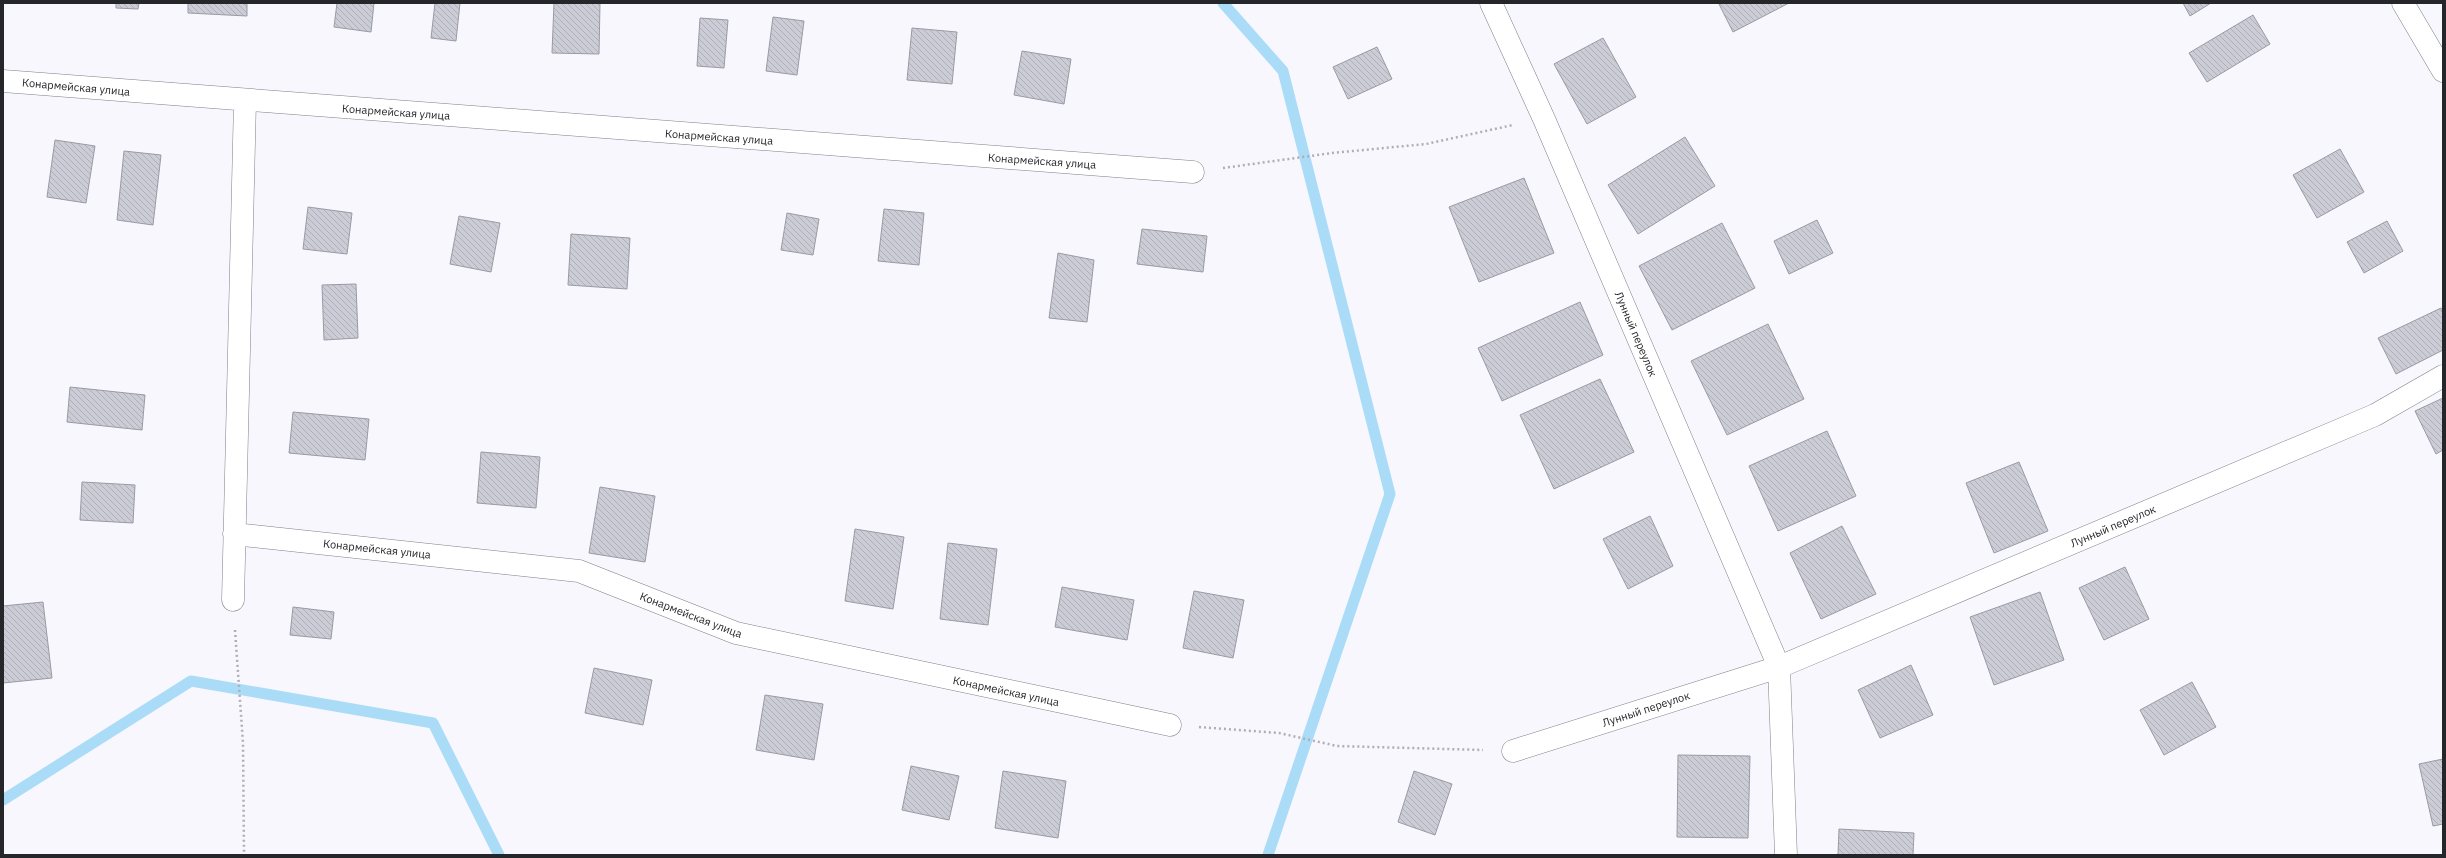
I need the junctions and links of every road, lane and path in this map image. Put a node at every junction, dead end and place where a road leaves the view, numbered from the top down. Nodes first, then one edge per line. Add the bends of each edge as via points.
1 (1491, 3) edge
2 (2403, 3) edge
3 (2443, 71) edge
4 (3, 81) edge
5 (245, 101) junction
6 (1544, 119) junction
7 (1193, 172) joint
8 (2443, 376) edge
9 (234, 534) junction
10 (233, 600) dead end
11 (238, 655) dead end
12 (1779, 667) junction
13 (1170, 725) joint
14 (1513, 752) joint
15 (244, 855) edge
16 (1786, 855) edge

1 - 6 street, Лунный переулок
2 - 3 street
4 - 5 street, Конармейская улица
5 - 7 street, Конармейская улица
5 - 9 street
6 - 7 path via 1426,144 1332,153
6 - 12 street, Лунный переулок
8 - 12 street, Лунный переулок via 2375,415
9 - 10 street
9 - 13 street, Конармейская улица via 579,572 736,633
11 - 15 path via 243,743
12 - 14 street, Лунный переулок
12 - 16 street, Лунный переулок
13 - 14 path via 1280,733 1337,746

